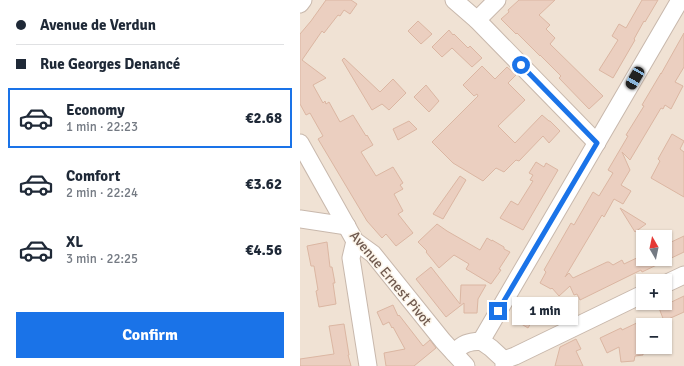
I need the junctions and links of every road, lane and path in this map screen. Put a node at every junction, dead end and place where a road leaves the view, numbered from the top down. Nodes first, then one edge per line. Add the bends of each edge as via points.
1 (303, 0) edge
2 (454, 0) edge
3 (497, 0) edge
4 (680, 0) edge
5 (300, 4) edge
6 (477, 20) junction
7 (300, 143) edge
8 (597, 143) junction
9 (300, 219) edge
10 (347, 226) junction
11 (355, 240) junction
12 (684, 275) edge
13 (672, 281) edge
14 (636, 297) edge
15 (481, 341) junction
16 (454, 353) junction
17 (504, 363) edge
18 (368, 366) edge
19 (466, 366) edge

1 - 5 street
2 - 6 street
3 - 6 street
4 - 8 street
6 - 8 street
7 - 10 street, Avenue Ernest Pivot
8 - 15 street
9 - 10 street
10 - 11 street, Avenue Ernest Pivot
11 - 16 street, Avenue Ernest Pivot via 373,254
11 - 18 street via 352,258
12 - 13 street
14 - 17 street
15 - 16 street via 460,346
15 - 17 street
16 - 19 street, Avenue Ernest Pivot

